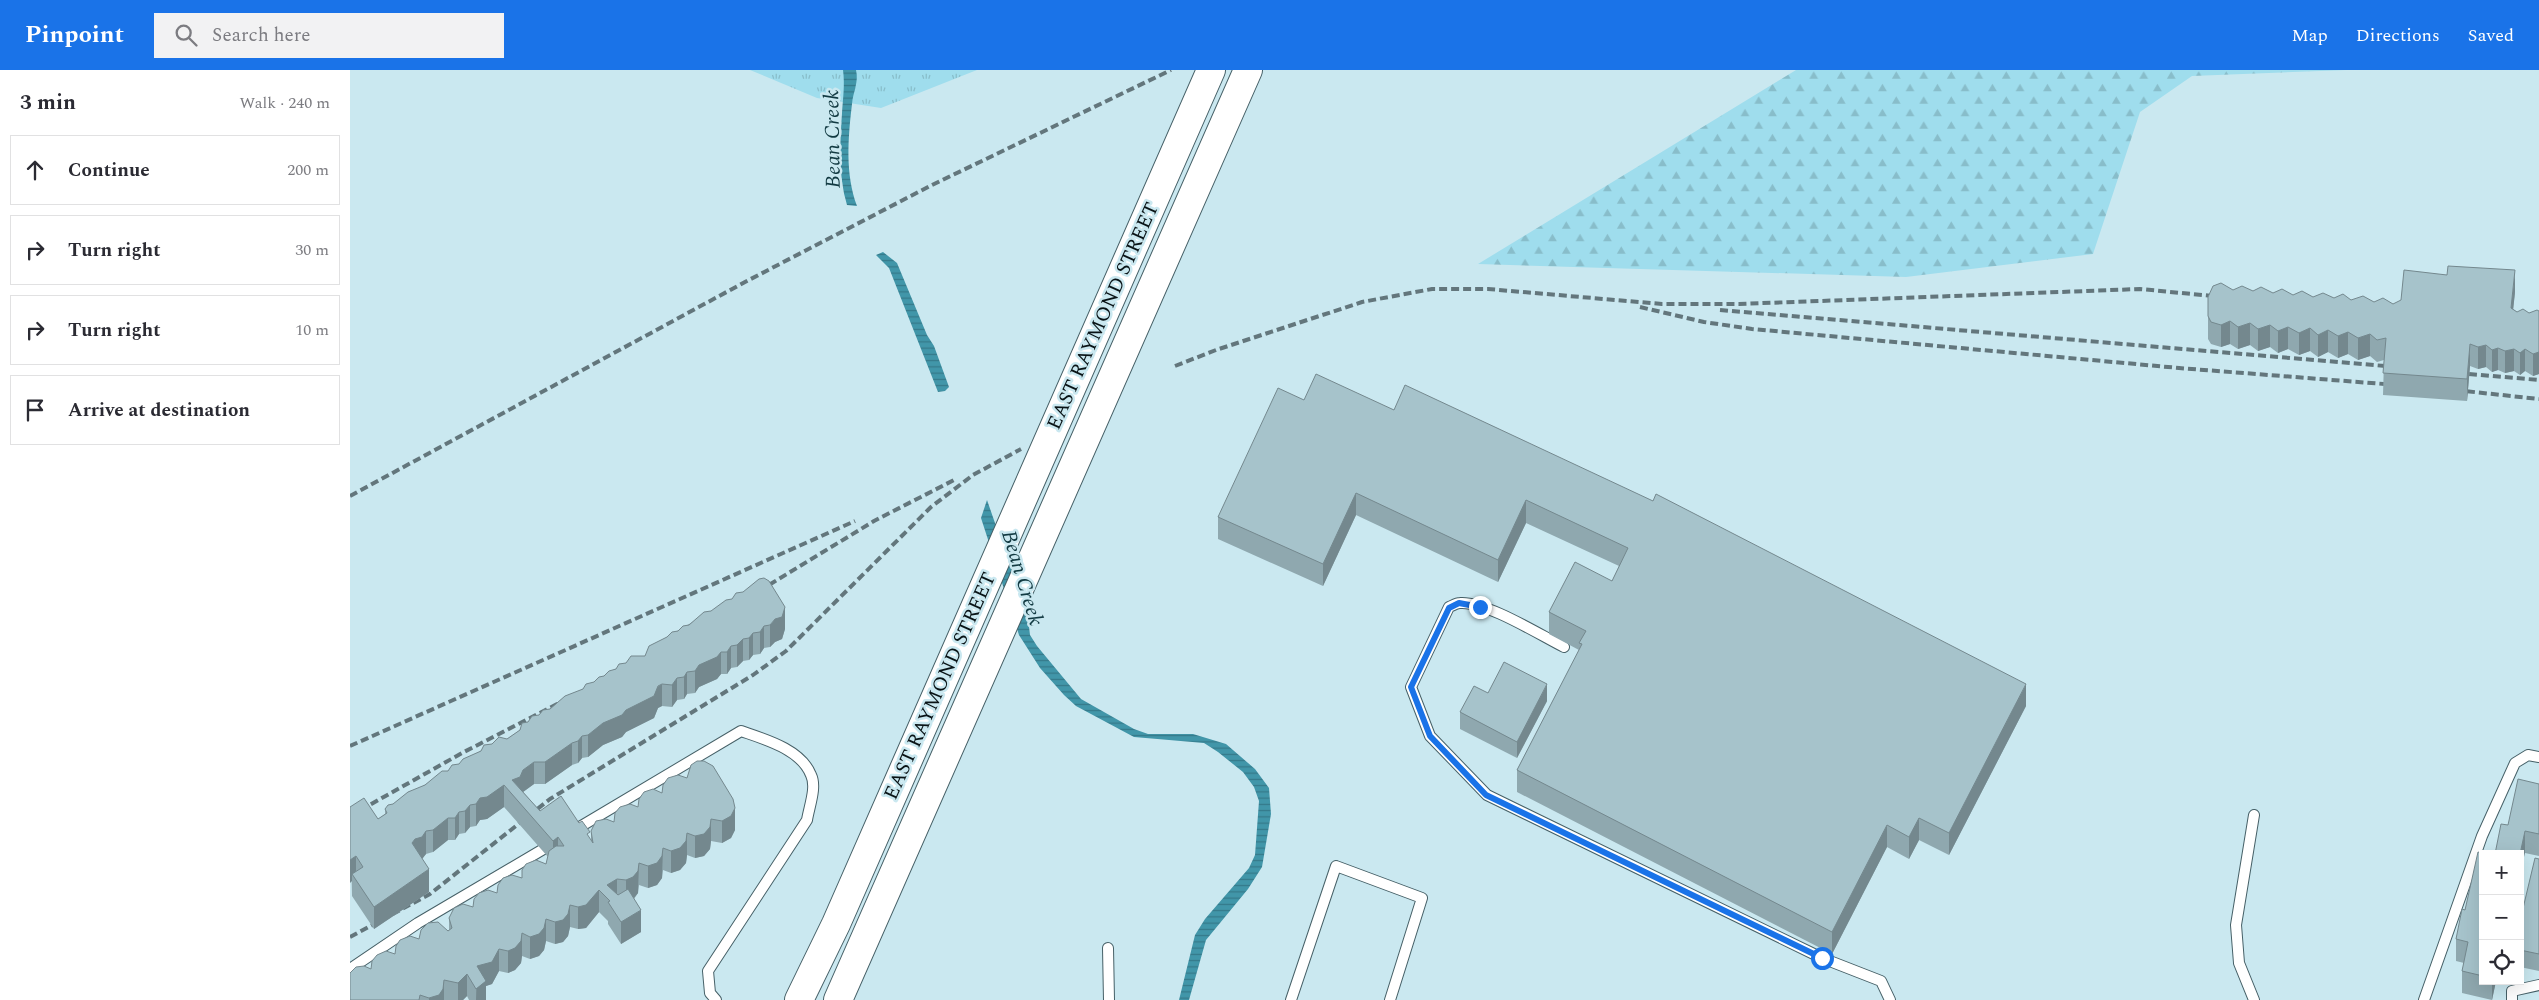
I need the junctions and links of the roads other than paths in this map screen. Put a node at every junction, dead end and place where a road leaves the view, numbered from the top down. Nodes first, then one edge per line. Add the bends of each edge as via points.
1 (1211, 70) edge
2 (1248, 70) edge
3 (1564, 647) dead end
4 (2539, 757) edge
5 (2254, 815) dead end
6 (1108, 948) dead end
7 (350, 969) edge
8 (2539, 985) edge
9 (716, 1000) edge
10 (799, 1000) edge
11 (838, 1000) edge
12 (1109, 1000) edge
13 (1291, 1000) edge
14 (1390, 1000) edge
15 (1890, 1000) edge
16 (2254, 1000) edge
17 (2424, 1000) edge
18 (2512, 1000) edge

1 - 10 main road, EAST RAYMOND STREET via 836,924
2 - 11 main road, EAST RAYMOND STREET
3 - 15 lane via 1480,607 1459,603 1449,608 1411,687 1430,736 1486,795 1822,958 1882,981
4 - 17 lane via 2528,754 2515,763 2482,836
5 - 16 lane via 2236,925 2239,963
6 - 12 lane
7 - 9 lane via 418,924 741,731 793,752 812,775 812,795 806,820 708,970 710,993
8 - 18 lane via 2512,991
13 - 14 lane via 1336,866 1422,898

